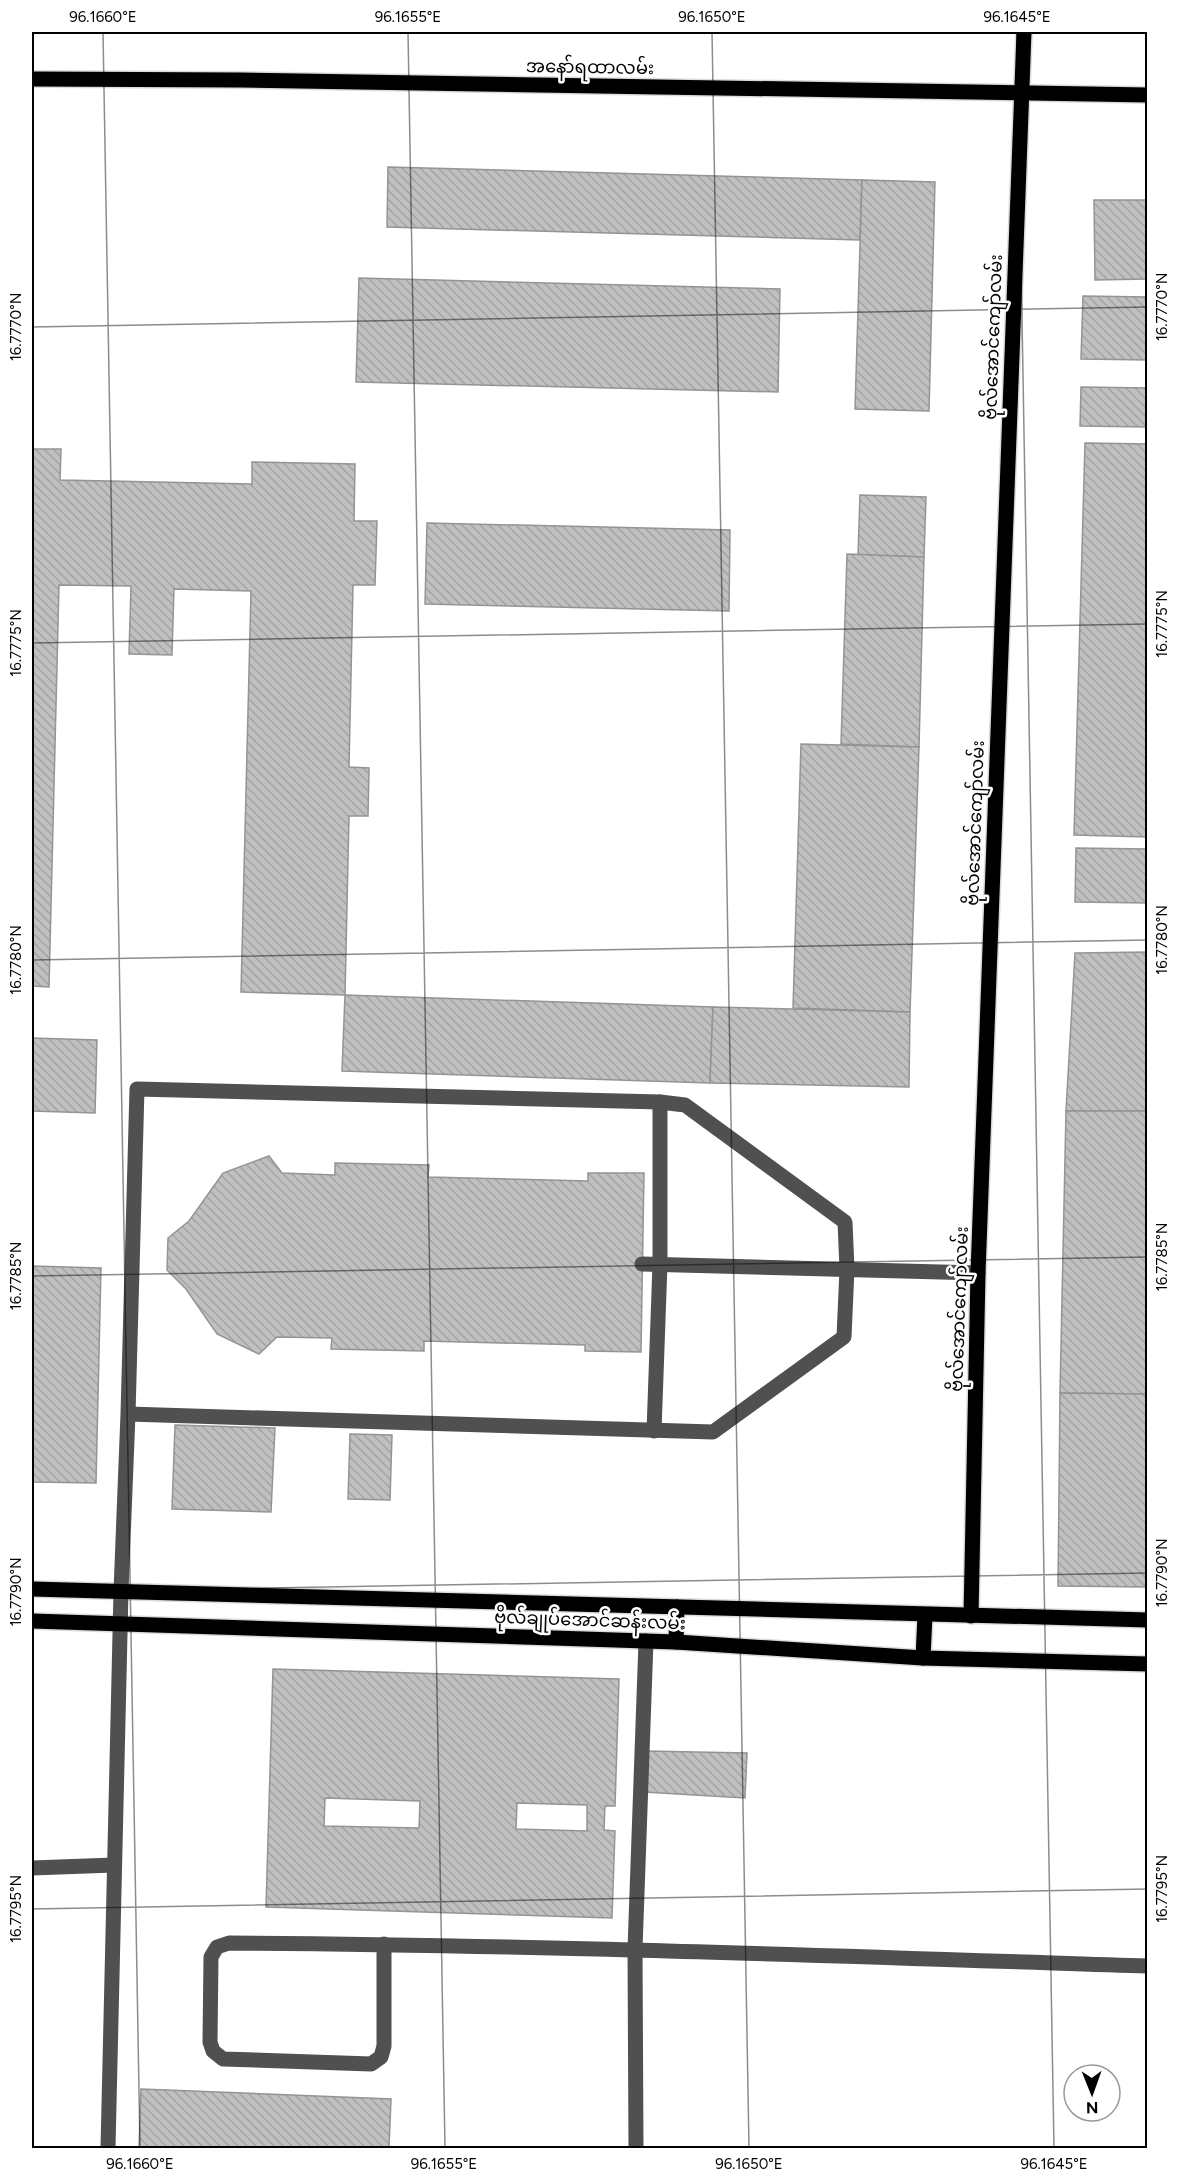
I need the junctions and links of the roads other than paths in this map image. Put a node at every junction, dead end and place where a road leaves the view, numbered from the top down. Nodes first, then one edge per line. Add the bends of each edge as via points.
1 (1024, 32) edge
2 (32, 79) edge
3 (1022, 93) junction
4 (1148, 95) edge
5 (660, 1102) junction
6 (642, 1264) dead end
7 (660, 1264) junction
8 (847, 1269) junction
9 (978, 1273) junction
10 (128, 1414) junction
11 (654, 1431) junction
12 (32, 1589) edge
13 (121, 1592) junction
14 (677, 1607) junction
15 (925, 1615) junction
16 (971, 1616) junction
17 (1148, 1620) edge
18 (32, 1621) edge
19 (120, 1624) junction
20 (646, 1641) junction
21 (676, 1642) junction
22 (923, 1658) junction
23 (1148, 1664) edge
24 (114, 1865) junction
25 (32, 1868) edge
26 (384, 1944) junction
27 (636, 1949) junction
28 (1148, 1966) edge
29 (108, 2148) edge
30 (636, 2148) edge

1 - 3 main road, ဗိုလ်အောင်ကျော်လမ်း
2 - 3 main road, အနော်ရထာလမ်း
3 - 4 main road, အနော်ရထာလမ်း
3 - 9 main road, ဗိုလ်အောင်ကျော်လမ်း
5 - 7 street
5 - 8 street via 685,1105 845,1222
5 - 10 street via 137,1089
6 - 7 street
7 - 8 street
7 - 11 street
8 - 9 street
8 - 11 street via 844,1337 713,1432
9 - 16 main road, ဗိုလ်အောင်ကျော်လမ်း
10 - 11 street
10 - 13 street
12 - 13 main road, ဗိုလ်ချုပ်အောင်ဆန်းလမ်း
13 - 14 main road, ဗိုလ်ချုပ်အောင်ဆန်းလမ်း
13 - 19 street
14 - 15 main road, ဗိုလ်ချုပ်အောင်ဆန်းလမ်း
14 - 21 main road
15 - 16 main road, ဗိုလ်ချုပ်အောင်ဆန်းလမ်း
15 - 22 main road
16 - 17 main road, ဗိုလ်ချုပ်အောင်ဆန်းလမ်း
18 - 19 main road, ဗိုလ်ချုပ်အောင်ဆန်းလမ်း
19 - 20 main road, ဗိုလ်ချုပ်အောင်ဆန်းလမ်း
19 - 24 street
20 - 21 main road, ဗိုလ်ချုပ်အောင်ဆန်းလမ်း
20 - 27 street
21 - 22 main road, ဗိုလ်ချုပ်အောင်ဆန်းလမ်း
22 - 23 main road, ဗိုလ်ချုပ်အောင်ဆန်းလမ်း
24 - 25 street
24 - 29 street
26 - 26 street via 229,1943 217,1947 211,1958 213,2051 223,2058 371,2064 381,2057 384,2046
26 - 27 street
27 - 28 street
27 - 30 street

